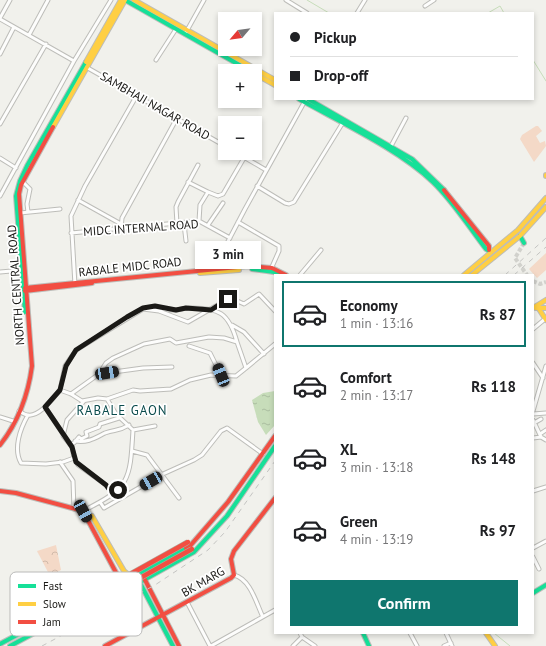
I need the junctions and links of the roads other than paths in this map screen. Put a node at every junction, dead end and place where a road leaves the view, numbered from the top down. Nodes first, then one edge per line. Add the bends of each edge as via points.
1 (10, 0) edge
2 (48, 0) edge
3 (110, 0) edge
4 (121, 0) edge
5 (125, 0) edge
6 (134, 0) edge
7 (204, 0) edge
8 (286, 0) edge
9 (365, 0) edge
10 (434, 0) edge
11 (425, 6) dead end
12 (305, 12) edge
13 (358, 12) edge
14 (0, 18) edge
15 (14, 27) junction
16 (176, 29) junction
17 (186, 32) junction
18 (29, 35) junction
19 (46, 44) junction
20 (0, 54) edge
21 (156, 60) dead end
22 (74, 61) junction
23 (239, 64) edge
24 (242, 64) edge
25 (85, 66) junction
26 (262, 76) edge
27 (272, 81) edge
28 (136, 95) junction
29 (306, 100) edge
30 (0, 116) edge
31 (4, 118) junction
32 (177, 118) junction
33 (406, 118) dead end
34 (0, 124) edge
35 (342, 124) junction
36 (218, 142) edge
37 (390, 148) junction
38 (0, 158) edge
39 (243, 160) edge
40 (248, 160) edge
41 (198, 165) dead end
42 (16, 168) junction
43 (266, 170) junction
44 (23, 182) junction
45 (188, 182) junction
46 (0, 186) edge
47 (6, 186) junction
48 (257, 186) junction
49 (208, 192) junction
50 (0, 196) edge
51 (546, 198) edge
52 (78, 200) junction
53 (223, 203) dead end
54 (546, 208) edge
55 (60, 209) dead end
56 (28, 212) junction
57 (20, 213) junction
58 (199, 221) junction
59 (238, 222) junction
60 (121, 224) junction
61 (177, 224) junction
62 (184, 224) junction
63 (208, 225) junction
64 (121, 229) junction
65 (71, 233) junction
66 (520, 236) junction
67 (230, 238) junction
68 (186, 241) dead end
69 (524, 243) dead end
70 (321, 250) dead end
71 (490, 251) junction
72 (23, 270) junction
73 (271, 270) junction
74 (213, 271) junction
75 (0, 272) edge
76 (278, 274) edge
77 (283, 274) edge
78 (301, 274) edge
79 (465, 274) edge
80 (473, 274) edge
81 (75, 284) junction
82 (25, 289) junction
83 (546, 300) edge
84 (145, 308) junction
85 (535, 308) edge
86 (546, 308) edge
87 (211, 310) junction
88 (274, 310) edge
89 (545, 318) edge
90 (232, 325) junction
91 (534, 328) edge
92 (237, 342) junction
93 (274, 345) edge
94 (189, 346) dead end
95 (264, 354) junction
96 (534, 364) edge
97 (546, 366) edge
98 (172, 367) dead end
99 (246, 368) junction
100 (546, 371) edge
101 (99, 374) junction
102 (221, 375) junction
103 (543, 378) junction
104 (60, 390) junction
105 (72, 394) junction
106 (107, 399) junction
107 (84, 401) junction
108 (45, 407) junction
109 (534, 408) edge
110 (534, 411) edge
111 (20, 412) junction
112 (546, 413) edge
113 (28, 415) junction
114 (0, 417) edge
115 (119, 418) junction
116 (541, 419) dead end
117 (13, 421) junction
118 (534, 422) edge
119 (129, 424) junction
120 (155, 426) dead end
121 (133, 430) junction
122 (546, 430) edge
123 (63, 434) junction
124 (541, 435) junction
125 (274, 438) edge
126 (534, 438) edge
127 (546, 440) edge
128 (0, 441) edge
129 (75, 441) junction
130 (70, 444) junction
131 (0, 445) edge
132 (274, 447) edge
133 (132, 450) junction
134 (263, 454) junction
135 (74, 458) junction
136 (60, 462) junction
137 (162, 474) junction
138 (538, 483) dead end
139 (546, 487) edge
140 (537, 489) junction
141 (534, 490) edge
142 (0, 491) edge
143 (113, 494) junction
144 (179, 498) dead end
145 (274, 499) edge
146 (100, 502) junction
147 (74, 509) junction
148 (83, 511) junction
149 (92, 516) junction
150 (87, 519) junction
151 (206, 529) junction
152 (211, 534) junction
153 (546, 541) edge
154 (534, 547) edge
155 (534, 559) edge
156 (539, 569) dead end
157 (116, 572) edge
158 (125, 572) edge
159 (134, 572) edge
160 (142, 572) edge
161 (234, 575) junction
162 (142, 577) edge
163 (142, 577) edge
164 (143, 581) junction
165 (546, 585) edge
166 (534, 592) edge
167 (187, 602) junction
168 (274, 610) edge
169 (262, 615) junction
170 (161, 616) junction
171 (142, 626) edge
172 (300, 634) edge
173 (365, 634) edge
174 (411, 634) edge
175 (446, 634) edge
176 (487, 634) edge
177 (15, 636) edge
178 (29, 636) edge
179 (124, 636) edge
180 (302, 638) junction
181 (0, 644) edge
182 (451, 644) edge
183 (10, 646) edge
184 (105, 646) edge
185 (173, 646) edge
186 (179, 646) edge
187 (210, 646) edge
188 (293, 646) edge
189 (315, 646) edge
190 (369, 646) edge
191 (417, 646) edge
192 (444, 646) edge
193 (495, 646) edge

1 - 14 street
2 - 18 street
3 - 22 street
4 - 25 main road, NORTH CENTRAL ROAD
5 - 16 main road
5 - 25 main road, NORTH CENTRAL ROAD
6 - 17 main road
7 - 17 street
8 - 12 street
9 - 13 street
10 - 11 street
14 - 15 street
15 - 18 street
15 - 20 street
16 - 17 main road
16 - 21 street
17 - 23 main road
17 - 24 main road
18 - 19 street
19 - 22 street
19 - 31 street
22 - 42 street
25 - 28 street, SAMBHAJI NAGAR ROAD
25 - 44 main road, NORTH CENTRAL ROAD
25 - 72 main road, NORTH CENTRAL ROAD via 20,181 16,196
26 - 27 main road
28 - 32 street, SAMBHAJI NAGAR ROAD
28 - 52 street
29 - 35 main road
29 - 37 main road
29 - 43 street
30 - 31 street
31 - 34 street
32 - 36 street, SAMBHAJI NAGAR ROAD
32 - 60 street via 137,189
33 - 37 street
35 - 37 main road
35 - 48 street via 294,202 285,203
37 - 71 main road via 420,168 446,195
38 - 42 street
39 - 49 street via 223,194 218,196
40 - 43 street
41 - 45 street
42 - 47 street
43 - 48 street
44 - 56 street via 30,189
44 - 57 main road, NORTH CENTRAL ROAD via 19,194
45 - 49 street
45 - 61 street via 176,207
46 - 47 street
47 - 50 street
48 - 59 street
49 - 58 street via 200,205
51 - 71 main road via 518,231
52 - 60 street
52 - 65 street via 71,216
53 - 63 street
54 - 66 main road
55 - 56 street
56 - 57 street
57 - 72 main road, NORTH CENTRAL ROAD
58 - 62 street, MIDC INTERNAL ROAD
58 - 63 street, MIDC INTERNAL ROAD
59 - 67 street
59 - 73 street via 279,246
60 - 64 street
61 - 62 street, MIDC INTERNAL ROAD
61 - 64 street, MIDC INTERNAL ROAD
62 - 68 street
63 - 67 street, MIDC INTERNAL ROAD
64 - 65 street, MIDC INTERNAL ROAD
65 - 81 street
66 - 69 main road
66 - 80 main road
67 - 74 street
70 - 78 street
71 - 79 main road
72 - 75 street
72 - 82 main road, NORTH CENTRAL ROAD
73 - 74 main road, RABALE MIDC ROAD via 249,268
73 - 76 main road, RABALE MIDC ROAD
73 - 77 main road, RABALE MIDC ROAD
74 - 81 main road, RABALE MIDC ROAD
81 - 82 main road, RABALE MIDC ROAD
82 - 111 main road, NORTH CENTRAL ROAD via 32,366 29,388
83 - 85 main road
84 - 87 street via 155,306 176,310
84 - 87 street via 186,322
84 - 104 street via 76,350 66,366
85 - 86 main road
85 - 89 main road
87 - 88 street via 228,299 244,304 259,294
87 - 90 street via 225,315
89 - 91 street
90 - 92 street
90 - 95 street via 244,332
92 - 99 street
92 - 101 street via 210,336 176,343 170,339 144,344 109,360
93 - 95 street
94 - 102 street via 210,353
95 - 99 street
96 - 103 street
97 - 100 street
98 - 101 street
99 - 102 street via 236,376
100 - 103 street
101 - 105 street
102 - 106 street via 190,380 171,389 126,391
103 - 109 street
104 - 105 street
104 - 108 street
105 - 107 street
106 - 107 street
106 - 115 street
107 - 123 street via 67,420
108 - 113 street via 36,414
108 - 123 street
110 - 112 street
111 - 113 street
111 - 117 main road, NORTH CENTRAL ROAD
111 - 131 main road, NORTH CENTRAL ROAD
113 - 136 street via 17,445 16,454 20,463
114 - 117 street
115 - 119 street
115 - 129 street via 100,424 99,427 86,432 87,436 81,439 79,437
116 - 118 street
117 - 128 main road, NORTH CENTRAL ROAD
118 - 124 street
119 - 121 street
119 - 129 street via 120,430 104,433 96,439
120 - 121 street
121 - 133 street
122 - 124 street
123 - 130 street
124 - 126 street
124 - 127 street
125 - 134 main road
129 - 130 street
130 - 135 street
132 - 152 main road
133 - 137 street via 147,455
133 - 143 street via 128,478
134 - 137 street via 227,428 221,431 202,455
134 - 151 main road
135 - 136 street
135 - 143 street via 78,465 106,485
136 - 147 street via 73,482
137 - 144 street
137 - 146 street via 104,508
138 - 140 street
139 - 140 street
140 - 141 street
142 - 147 main road
143 - 146 street
145 - 161 main road, BK MARG via 234,551 230,559
146 - 148 street
147 - 148 main road
148 - 149 main road
148 - 150 main road
149 - 150 main road
149 - 158 main road
150 - 157 main road
151 - 159 main road, bridge
151 - 160 main road via 187,548
152 - 162 main road, bridge via 192,549
152 - 164 main road via 191,554
153 - 154 street
155 - 156 street
161 - 167 main road, BK MARG
161 - 169 street via 239,576 246,584
163 - 164 main road
164 - 170 main road
165 - 166 main road
167 - 170 main road, BK MARG
167 - 187 street
168 - 169 street
169 - 187 street
170 - 171 main road, BK MARG
170 - 185 main road
170 - 186 main road
172 - 180 street
173 - 190 main road
174 - 191 street
175 - 182 street
176 - 193 main road
177 - 181 main road
178 - 183 main road
179 - 184 main road, BK MARG
180 - 188 street
180 - 189 street
182 - 192 street

